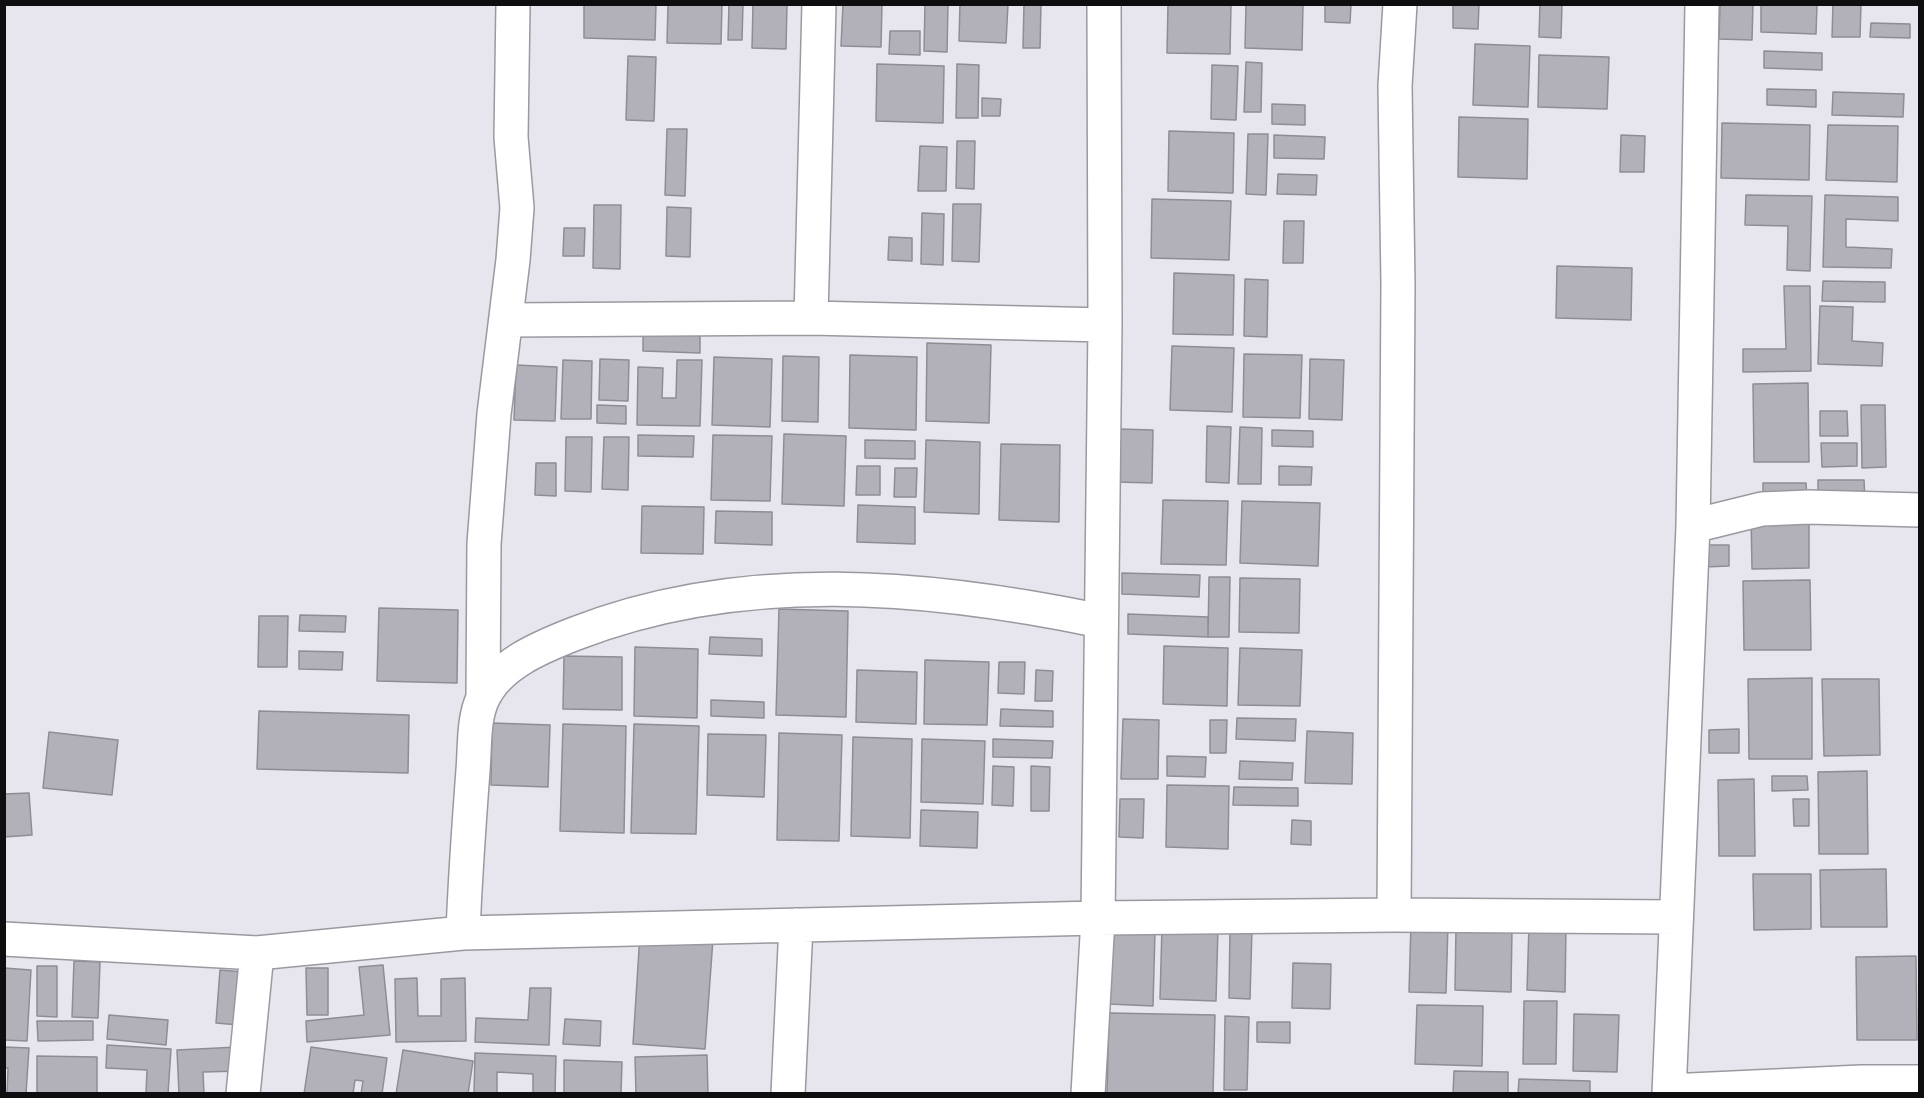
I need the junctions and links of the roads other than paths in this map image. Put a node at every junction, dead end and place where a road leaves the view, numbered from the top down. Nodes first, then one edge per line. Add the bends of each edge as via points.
1 (513, 4) edge
2 (819, 4) edge
3 (1104, 4) edge
4 (1400, 4) edge
5 (1702, 4) edge
6 (811, 318) junction
7 (507, 320) junction
8 (1105, 325) junction
9 (1920, 510) edge
10 (1693, 526) junction
11 (1101, 621) junction
12 (483, 698) junction
13 (1394, 915) junction
14 (1675, 917) junction
15 (1098, 918) junction
16 (796, 925) junction
17 (463, 933) junction
18 (4, 939) edge
19 (257, 953) junction
20 (1920, 1082) edge
21 (1669, 1092) edge
22 (243, 1094) edge
23 (788, 1094) edge
24 (1088, 1094) edge

1 - 7 street via 511,137 517,208
2 - 6 street
3 - 8 street
4 - 13 street via 1395,86 1398,284
5 - 10 street
6 - 7 street
6 - 8 street
7 - 12 street via 483,544
8 - 11 street
9 - 10 street via 1762,509
10 - 14 street
11 - 12 street via 1011,602 846,590 766,591 683,601 607,621 548,644 495,680
11 - 15 street
12 - 17 street via 474,757
13 - 14 street
13 - 15 street
14 - 21 street
15 - 16 street
15 - 24 street
16 - 17 street
16 - 23 street
17 - 19 street
18 - 19 street
19 - 22 street
20 - 21 street

